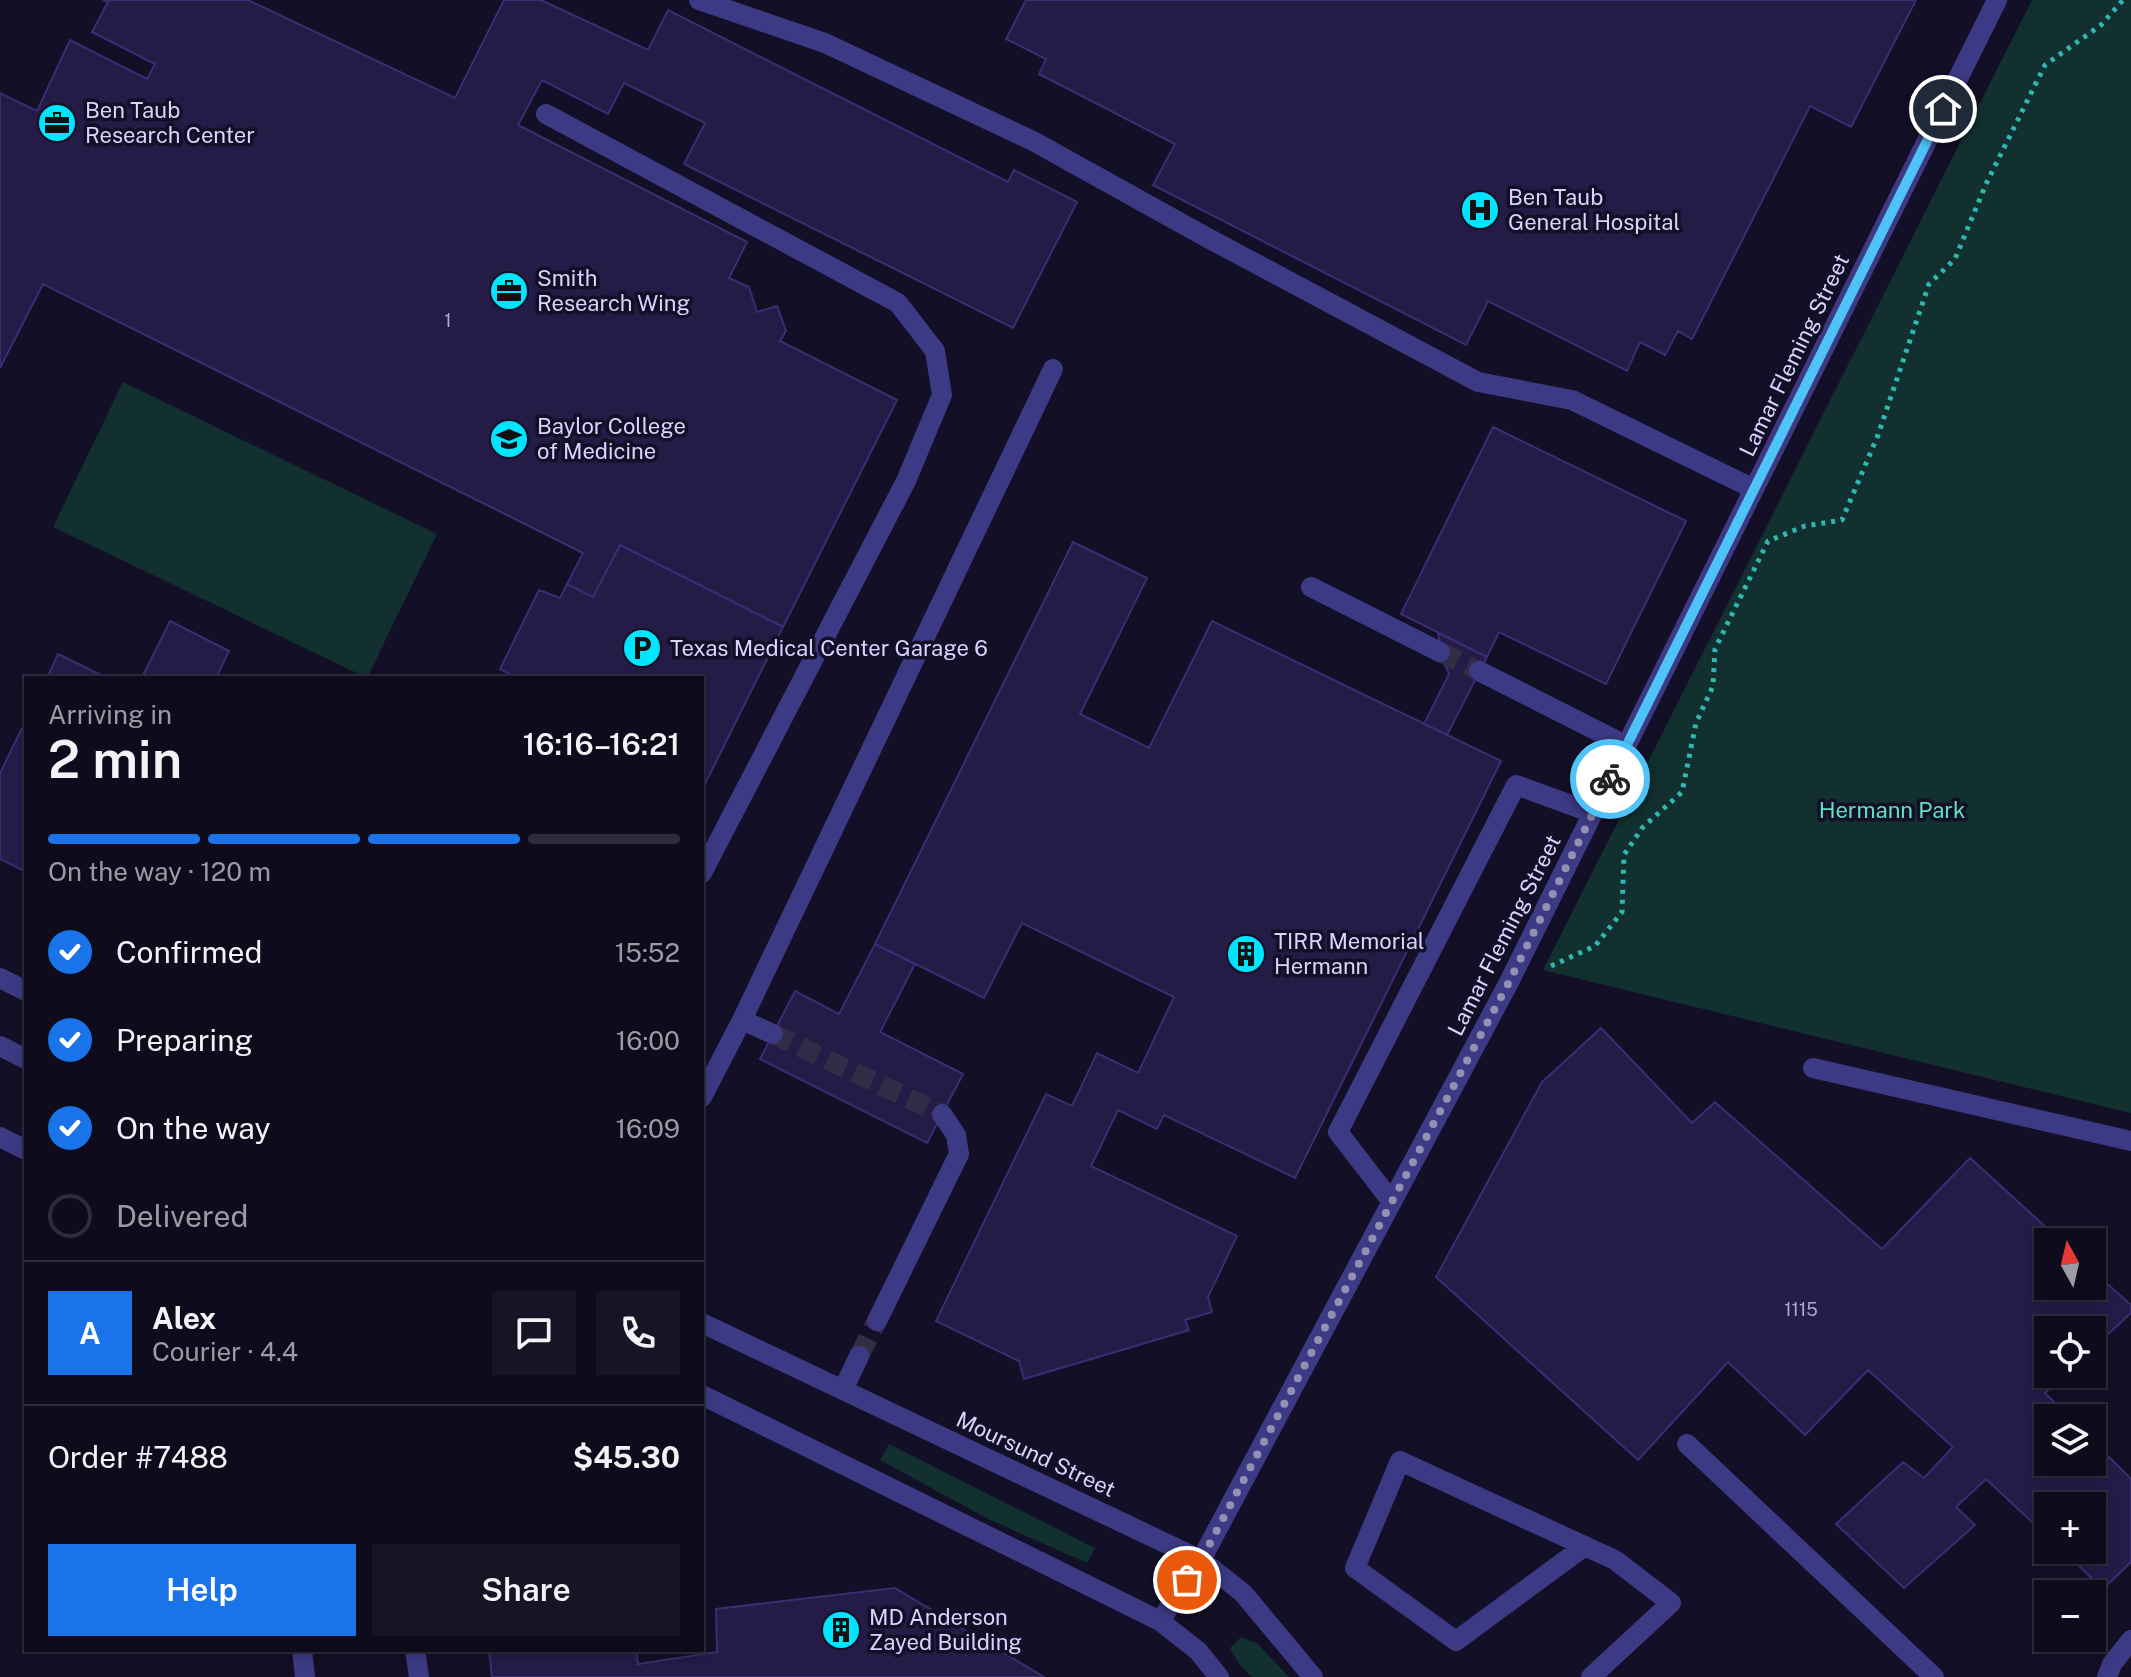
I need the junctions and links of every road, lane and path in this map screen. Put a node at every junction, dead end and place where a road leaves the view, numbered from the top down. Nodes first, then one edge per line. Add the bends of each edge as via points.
1 (699, 0) edge
2 (1997, 0) edge
3 (2123, 0) edge
4 (546, 114) dead end
5 (1053, 369) dead end
6 (1754, 489) junction
7 (1311, 587) dead end
8 (1440, 652) tunnel mouth
9 (1479, 671) tunnel mouth
10 (1627, 746) junction
11 (1593, 813) junction
12 (704, 869) edge
13 (0, 978) edge
14 (1509, 982) junction
15 (24, 990) edge
16 (742, 1020) junction
17 (773, 1034) tunnel mouth
18 (0, 1046) edge
19 (24, 1058) edge
20 (1813, 1068) dead end
21 (704, 1093) edge
22 (942, 1114) tunnel mouth
23 (0, 1137) edge
24 (2131, 1141) edge
25 (24, 1149) edge
26 (1392, 1202) junction
27 (877, 1321) tunnel mouth
28 (704, 1324) edge
29 (859, 1356) tunnel mouth
30 (843, 1390) junction
31 (704, 1396) edge
32 (1687, 1444) dead end
33 (1585, 1546) junction
34 (1201, 1560) junction
35 (1160, 1621) junction
36 (2131, 1640) edge
37 (302, 1652) edge
38 (415, 1652) edge
39 (305, 1677) edge
40 (419, 1677) edge
41 (1219, 1677) edge
42 (1313, 1677) edge
43 (1591, 1677) edge
44 (1934, 1677) edge
45 (2107, 1677) edge

1 - 6 street via 825,43 1033,141 1478,382 1572,400
2 - 6 street, Lamar Fleming Street
3 - 14 path via 2101,25 2045,65 1955,259 1929,284 1878,435 1842,520 1805,526 1768,541 1715,649 1713,686 1696,723 1682,792 1642,828 1624,855 1622,912 1595,946
4 - 12 street via 898,303 935,351 942,395 906,481
5 - 16 street
6 - 10 street, Lamar Fleming Street
7 - 8 street
9 - 10 street
10 - 11 street, Lamar Fleming Street
11 - 14 street, Lamar Fleming Street
11 - 26 street via 1516,785 1508,799 1338,1132
13 - 15 street
14 - 26 street, Lamar Fleming Street
16 - 17 street
16 - 21 street
18 - 19 street
20 - 24 street
22 - 27 street via 956,1135 959,1154
23 - 25 street
26 - 34 street, Lamar Fleming Street
28 - 30 street, Moursund Street
29 - 30 street
30 - 34 street, Moursund Street
31 - 35 street
32 - 44 street
33 - 33 street via 1400,1461 1355,1568 1456,1641
33 - 43 street via 1615,1560 1671,1603
34 - 35 street, Lamar Fleming Street
34 - 42 street, Moursund Street via 1243,1593
35 - 41 street via 1198,1651
36 - 45 street
37 - 39 street
38 - 40 street

